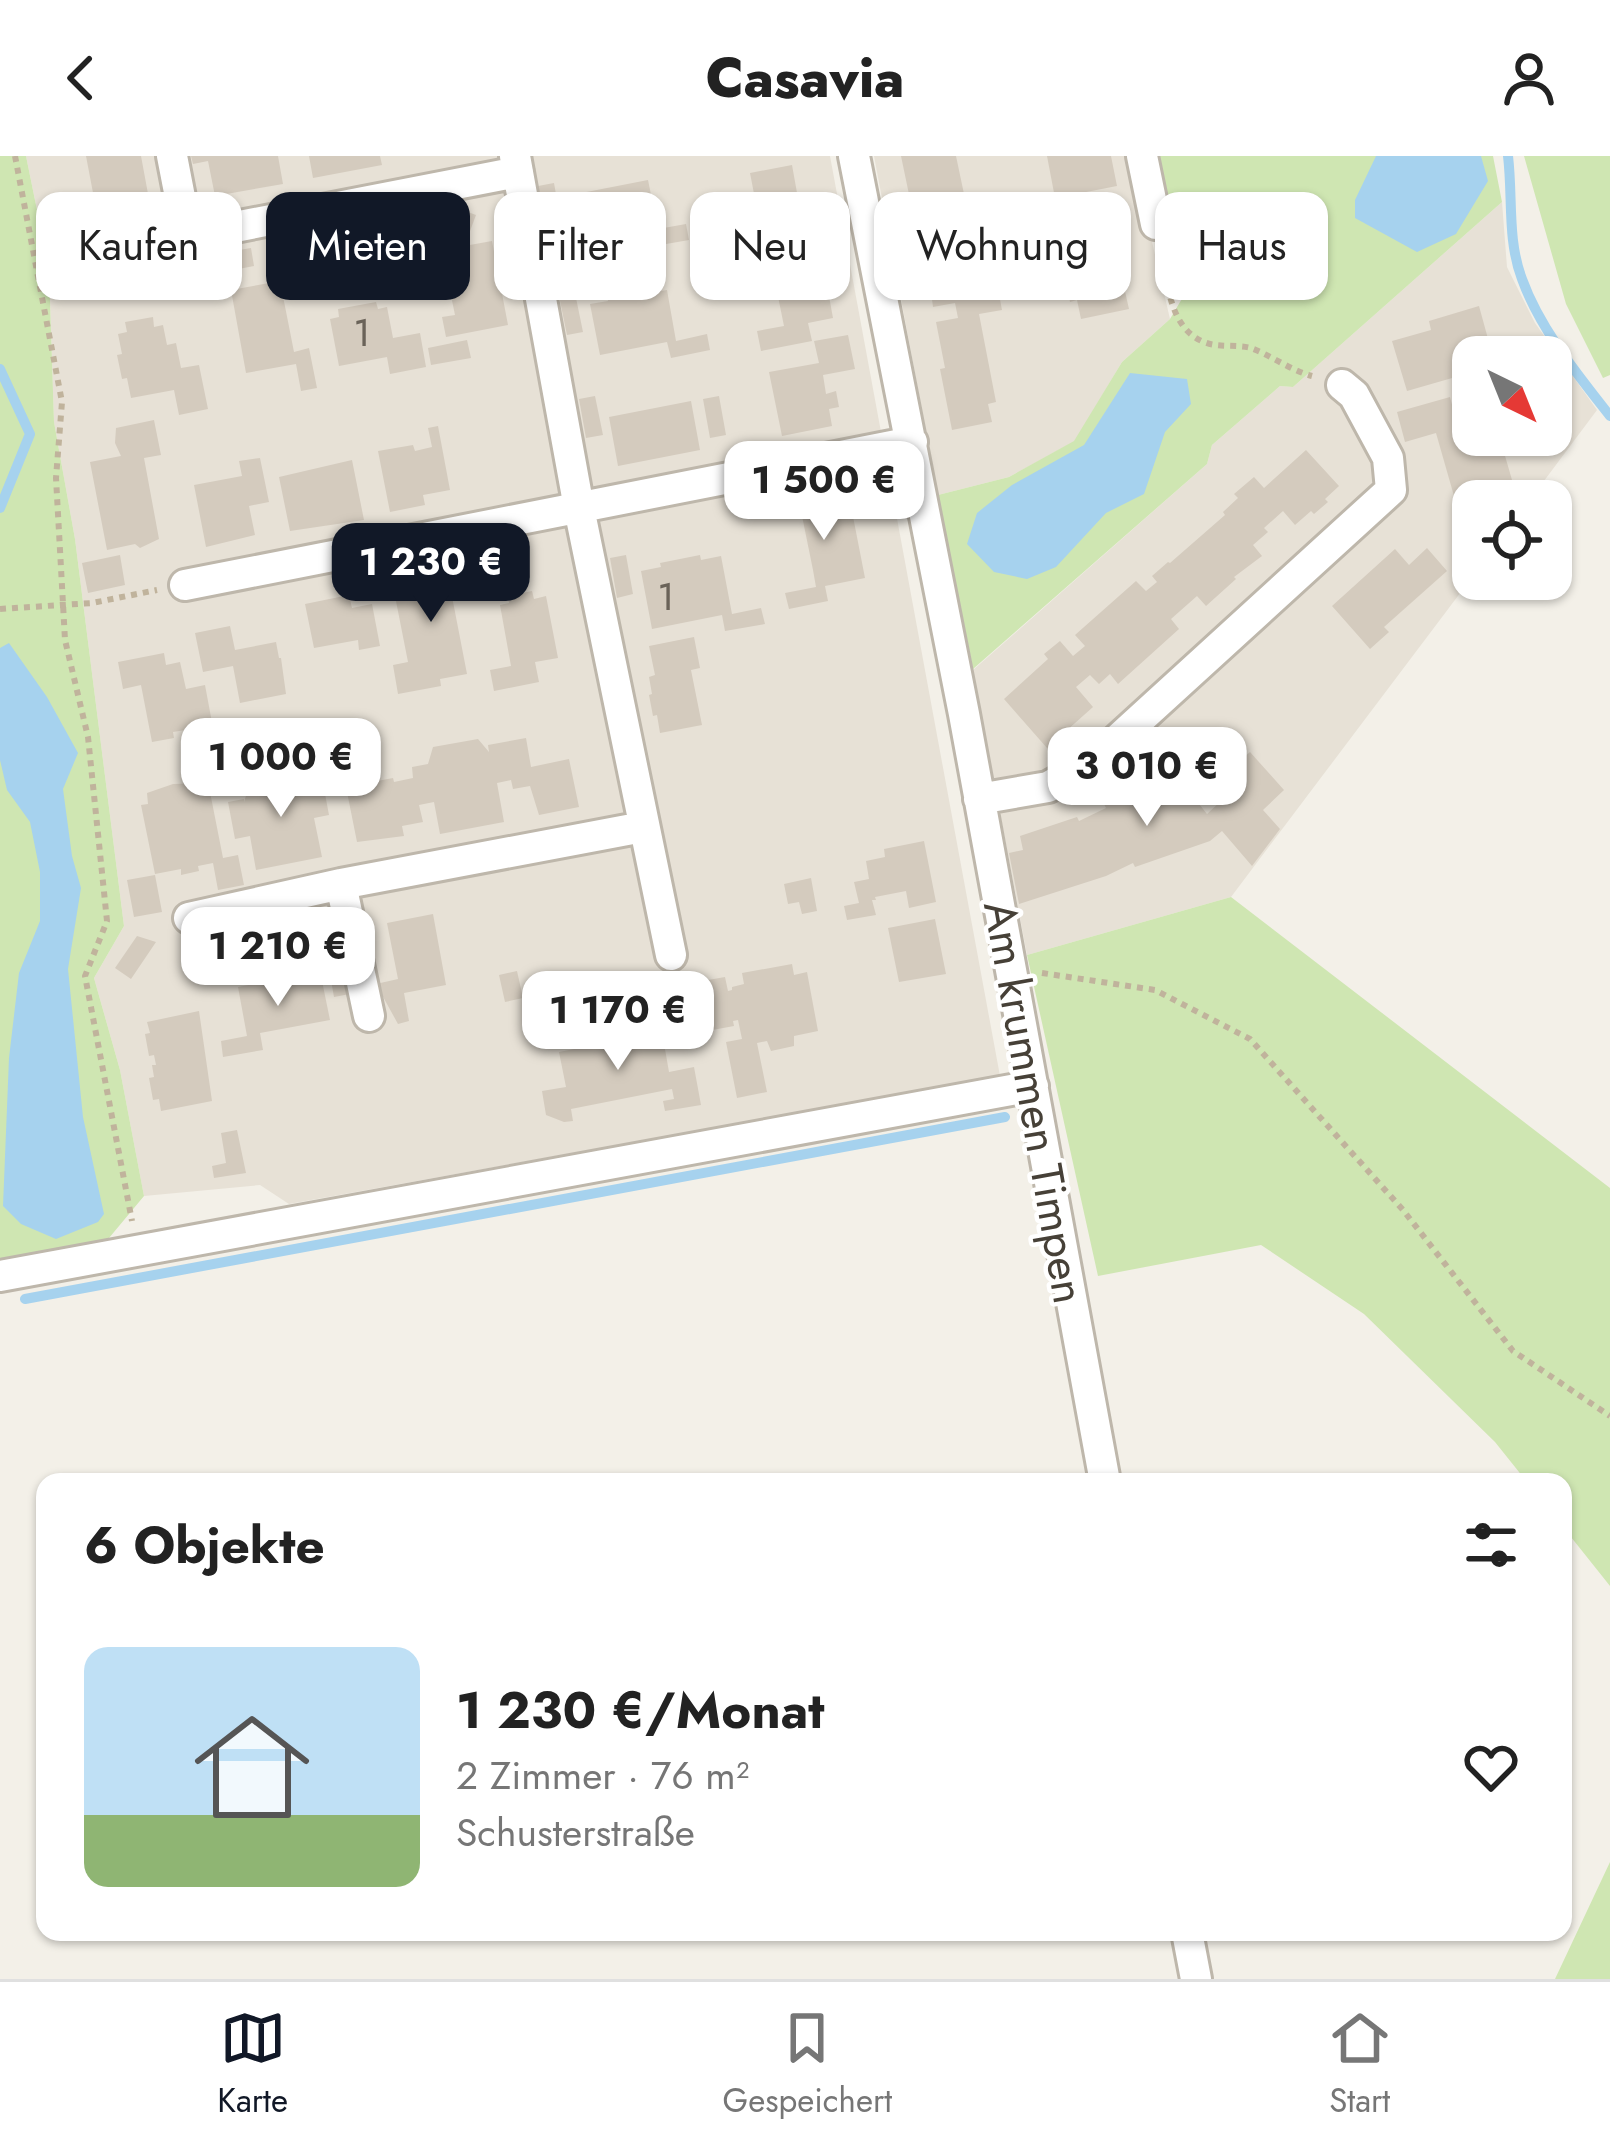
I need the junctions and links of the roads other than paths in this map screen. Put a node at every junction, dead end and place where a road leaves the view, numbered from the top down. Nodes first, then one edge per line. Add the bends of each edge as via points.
1 (172, 156) edge
2 (854, 156) edge
3 (1142, 156) edge
4 (516, 164) edge
5 (1155, 219) edge
6 (1342, 385) road end
7 (911, 442) junction
8 (579, 508) junction
9 (185, 585) road end
10 (979, 799) junction
11 (643, 827) junction
12 (341, 884) junction
13 (189, 918) dead end
14 (670, 955) dead end
15 (369, 1016) dead end
16 (1033, 1086) junction
17 (0, 1276) edge
18 (1103, 1473) edge
19 (1189, 1941) edge
20 (1196, 1979) edge

1 - 4 street via 185,223 204,233
2 - 7 street, Am krummen Timpen
3 - 5 street
4 - 8 street
6 - 10 street via 1388,458 1391,490 1094,761 1048,787
7 - 8 street
7 - 10 street, Am krummen Timpen
8 - 9 street
8 - 11 street
10 - 16 street, Am krummen Timpen
11 - 12 street
11 - 14 street
12 - 13 street
12 - 15 street
16 - 17 street
16 - 18 street, Am krummen Timpen
19 - 20 street

